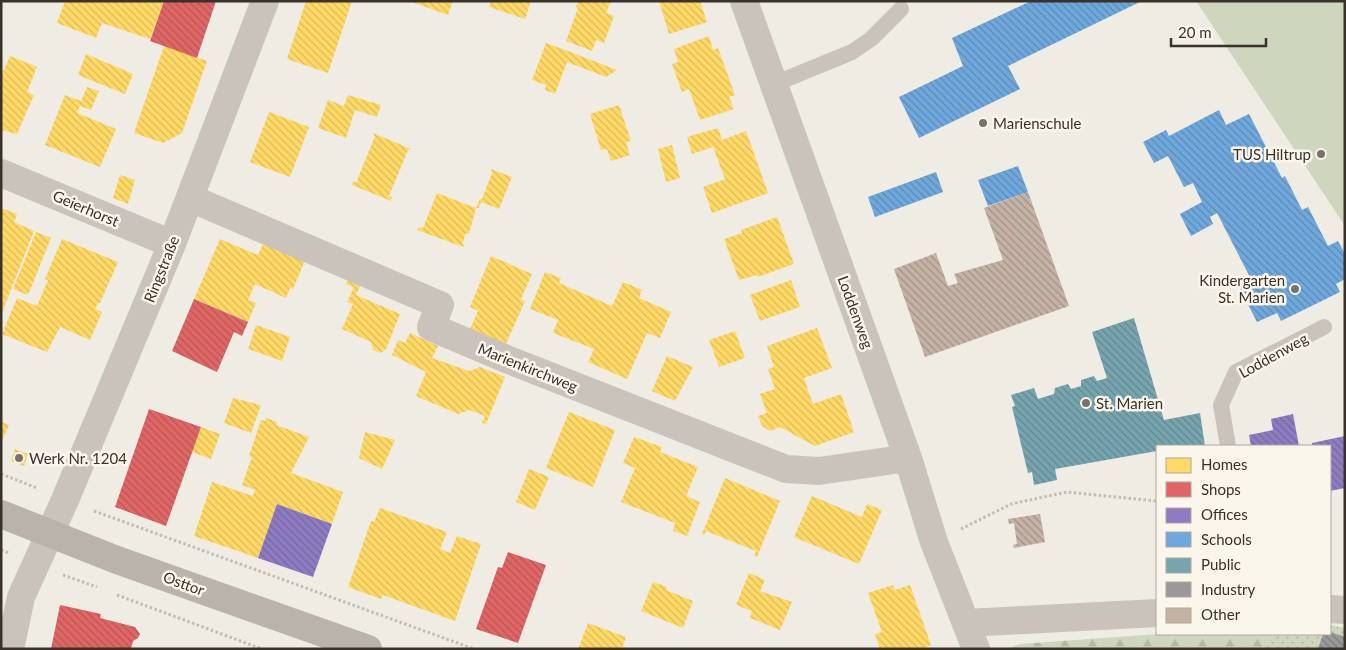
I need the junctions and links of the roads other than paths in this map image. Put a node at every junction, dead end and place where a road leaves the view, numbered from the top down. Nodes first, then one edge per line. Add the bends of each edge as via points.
1 (264, 1) edge
2 (744, 1) edge
3 (901, 8) dead end
4 (774, 84) junction
5 (1, 173) edge
6 (190, 198) junction
7 (172, 244) junction
8 (1324, 327) dead end
9 (1228, 445) edge
10 (908, 458) junction
11 (1, 514) edge
12 (50, 534) junction
13 (1331, 609) edge
14 (1345, 610) edge
15 (1156, 613) edge
16 (966, 623) junction
17 (354, 646) edge
18 (10, 649) edge
19 (976, 649) edge

1 - 6 street, Ringstraße
2 - 4 street, Loddenweg
3 - 4 lane via 871,39 852,52
4 - 10 street, Loddenweg
5 - 7 street, Geierhorst
6 - 7 street, Ringstraße
6 - 10 street, Marienkirchweg via 440,305 431,327 786,469 819,471
7 - 12 street, Ringstraße
8 - 9 lane, Loddenweg via 1236,372 1221,405
10 - 16 street, Loddenweg via 934,542
11 - 12 main road, Osttor
12 - 17 main road, Osttor
12 - 18 street, Ringstraße via 21,598
13 - 14 street
15 - 16 street
16 - 19 street, Loddenweg

